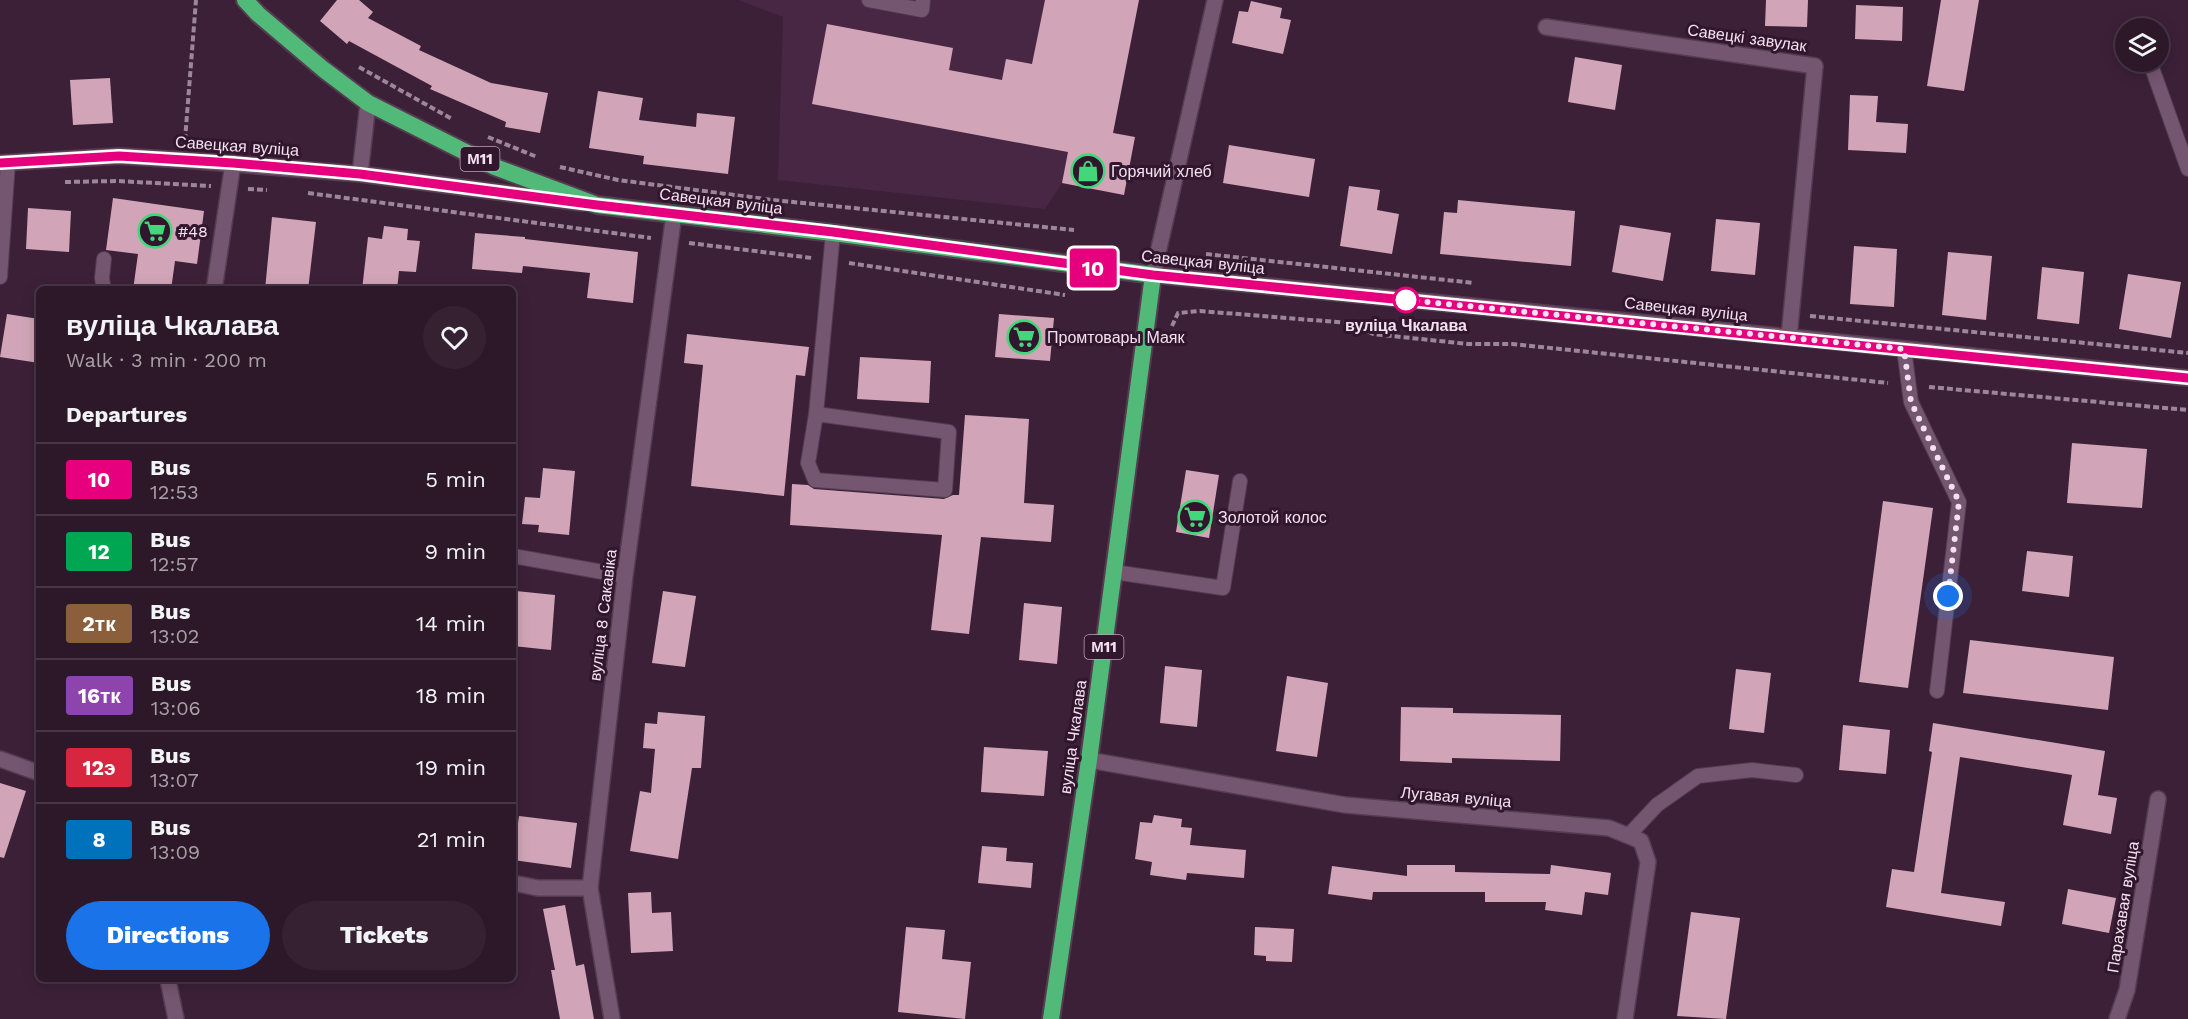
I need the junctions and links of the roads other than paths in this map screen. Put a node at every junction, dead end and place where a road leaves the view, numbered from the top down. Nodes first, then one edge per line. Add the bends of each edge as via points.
1 (245, 0) edge
2 (869, 0) edge
3 (923, 0) edge
4 (1215, 0) edge
5 (1546, 27) dead end
6 (2154, 72) edge
7 (368, 103) junction
8 (4, 163) edge
9 (233, 163) junction
10 (2188, 170) edge
11 (360, 174) junction
12 (597, 205) junction
13 (674, 214) junction
14 (833, 232) junction
15 (104, 259) dead end
16 (1153, 275) junction
17 (0, 277) edge
18 (103, 286) edge
19 (215, 286) edge
20 (1790, 337) junction
21 (1904, 349) junction
22 (2188, 378) edge
23 (816, 414) junction
24 (1240, 480) dead end
25 (516, 557) edge
26 (1114, 572) junction
27 (625, 576) junction
28 (1937, 691) dead end
29 (0, 759) edge
30 (1089, 760) junction
31 (36, 772) edge
32 (1796, 775) dead end
33 (2158, 799) dead end
34 (1628, 836) junction
35 (516, 884) edge
36 (590, 888) junction
37 (168, 982) edge
38 (176, 1019) edge
39 (612, 1019) edge
40 (1051, 1019) edge
41 (1625, 1019) edge
42 (2117, 1019) edge

1 - 7 highway, М11 via 258,15
2 - 3 lane via 922,10
4 - 16 street, вуліца Чкалава
5 - 20 street, Савецкі завулак via 1815,66
6 - 10 lane
7 - 11 street
7 - 12 highway, М11 via 495,167
8 - 9 street, Савецкая вуліца via 119,156
8 - 17 lane
9 - 11 street, Савецкая вуліца
9 - 19 street
11 - 12 street, Савецкая вуліца
12 - 13 highway, Савецкая вуліца / М11
13 - 14 highway, Савецкая вуліца / М11
13 - 27 street, вуліца 8 Сакавіка
14 - 16 highway, Савецкая вуліца / М11
14 - 23 lane
15 - 18 lane
16 - 20 street, Савецкая вуліца
16 - 26 highway, вуліца Чкалава / М11
20 - 21 street, Савецкая вуліца
21 - 22 street, Савецкая вуліца
21 - 28 lane via 1911,402 1959,502
23 - 23 lane via 808,463 815,480 945,490 949,432
24 - 26 lane via 1223,588
25 - 27 lane
26 - 30 highway, вуліца Чкалава / М11
27 - 36 street, вуліца 8 Сакавіка
29 - 31 street
30 - 34 street, Лугавая вуліца via 1345,805 1609,828
30 - 40 highway, вуліца Чкалава / М11
32 - 34 lane via 1752,770 1698,776 1657,805
33 - 42 street, Парахавая вуліца via 2127,990
34 - 41 street via 1641,841 1648,862
35 - 36 street via 538,888
36 - 39 street, вуліца 8 Сакавіка
37 - 38 street

